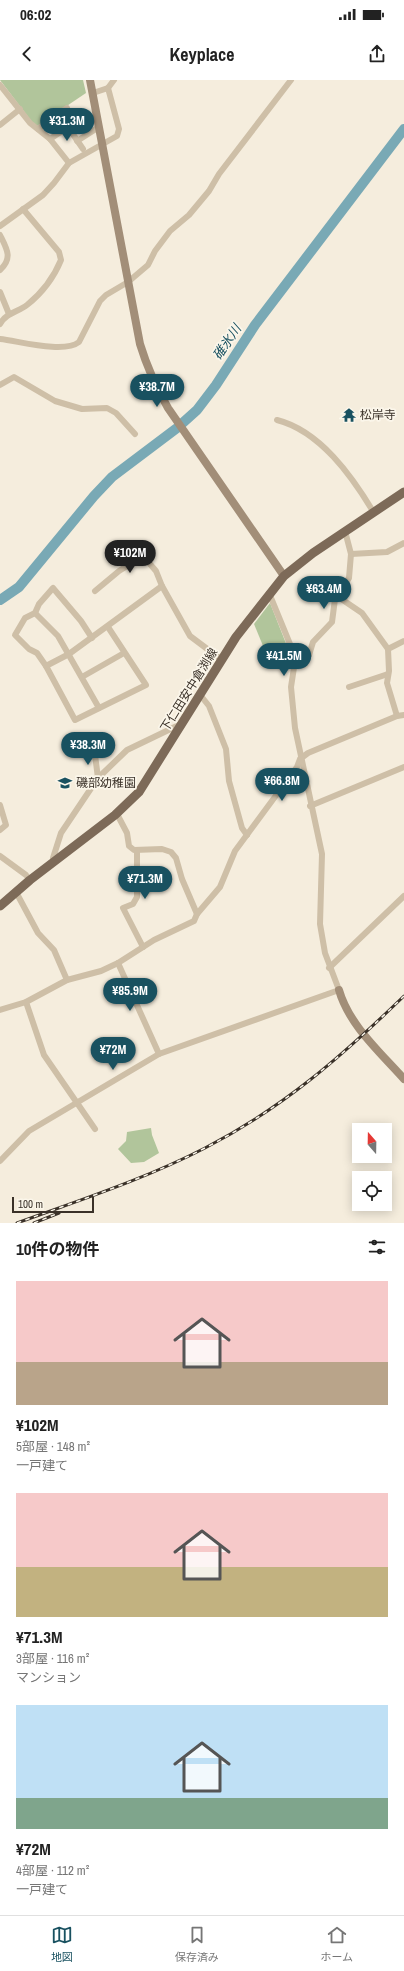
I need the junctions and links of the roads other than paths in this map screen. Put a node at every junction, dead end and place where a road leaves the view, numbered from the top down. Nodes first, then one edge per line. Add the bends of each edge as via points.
1 (90, 80) edge
2 (114, 80) edge
3 (291, 80) edge
4 (0, 86) edge
5 (108, 88) junction
6 (93, 93) junction
7 (67, 108) dead end
8 (20, 109) junction
9 (0, 125) edge
10 (99, 127) junction
11 (38, 129) junction
12 (50, 139) junction
13 (77, 141) junction
14 (103, 145) junction
15 (83, 149) dead end
16 (69, 163) junction
17 (23, 209) junction
18 (0, 226) edge
19 (0, 235) edge
20 (0, 270) edge
21 (128, 282) junction
22 (0, 292) edge
23 (9, 314) junction
24 (0, 324) edge
25 (0, 339) edge
26 (0, 385) edge
27 (277, 420) dead end
28 (135, 434) dead end
29 (404, 492) edge
30 (374, 513) junction
31 (346, 530) junction
32 (404, 543) edge
33 (351, 554) junction
34 (284, 576) junction
35 (162, 586) junction
36 (95, 591) dead end
37 (269, 593) junction
38 (337, 596) junction
39 (35, 613) junction
40 (108, 627) junction
41 (92, 638) junction
42 (404, 641) edge
43 (388, 649) junction
44 (124, 653) junction
45 (69, 654) junction
46 (222, 660) junction
47 (294, 664) junction
48 (46, 666) junction
49 (388, 674) junction
50 (82, 677) junction
51 (349, 687) dead end
52 (201, 696) junction
53 (99, 708) junction
54 (404, 715) edge
55 (397, 716) junction
56 (183, 724) junction
57 (74, 754) dead end
58 (300, 759) junction
59 (404, 767) edge
60 (98, 778) junction
61 (0, 805) edge
62 (310, 806) junction
63 (116, 814) junction
64 (0, 830) edge
65 (246, 835) junction
66 (137, 850) junction
67 (0, 856) edge
68 (54, 863) junction
69 (30, 880) junction
70 (16, 892) junction
71 (404, 896) edge
72 (0, 906) edge
73 (197, 914) junction
74 (143, 947) junction
75 (118, 963) junction
76 (329, 968) junction
77 (67, 980) junction
78 (339, 990) junction
79 (26, 1002) junction
80 (0, 1010) edge
81 (159, 1054) junction
82 (404, 1079) edge
83 (77, 1103) junction
84 (95, 1129) dead end
85 (0, 1161) edge

1 - 6 street
2 - 5 street
3 - 21 street via 189,215 170,231 148,265
4 - 8 street
5 - 6 street
5 - 14 street via 120,129 117,136
6 - 10 street
7 - 11 street
8 - 9 street
8 - 11 street
10 - 13 street
10 - 14 street
11 - 12 street
12 - 13 street via 68,127
12 - 16 street
13 - 15 street
14 - 16 street
14 - 21 street
16 - 17 street via 43,195
17 - 18 street
17 - 23 street via 59,252 61,260 55,274 27,305
19 - 20 street via 9,253 8,261
21 - 25 street via 100,301 79,342 73,346 60,347
21 - 34 street via 140,344 155,386
22 - 23 street
23 - 24 street
26 - 28 street via 14,377 55,401 82,409 107,408 116,413
27 - 30 street via 307,433 341,464
29 - 30 main road, 下仁田安中倉渕線
30 - 31 main road, 下仁田安中倉渕線
31 - 33 street
31 - 34 main road, 下仁田安中倉渕線
32 - 33 street via 387,552
33 - 38 street via 349,578
34 - 37 main road, 下仁田安中倉渕線
35 - 36 street via 156,571 143,556 119,571
35 - 40 street
35 - 46 street via 190,636
37 - 46 main road, 下仁田安中倉渕線
37 - 47 street via 292,649
38 - 43 street via 362,613
38 - 47 street via 332,622 313,642 309,655
39 - 41 street via 53,588
39 - 45 street via 58,636
39 - 48 street via 25,618 15,635 37,653
40 - 41 street
40 - 44 street
41 - 45 street
42 - 43 street
43 - 49 street
44 - 50 street
44 - 53 street via 146,685
45 - 48 street
45 - 50 street
46 - 52 main road, 下仁田安中倉渕線
47 - 58 street via 291,687
48 - 53 street via 75,720
49 - 51 street
49 - 55 street via 387,683
50 - 53 street
52 - 56 main road, 下仁田安中倉渕線
52 - 65 street via 209,706 226,749 229,781
54 - 55 street
55 - 58 street via 308,753
56 - 60 street via 178,724 127,750
56 - 63 main road, 下仁田安中倉渕線 via 143,787
57 - 60 street via 95,755
58 - 62 street
58 - 65 street via 297,767
59 - 62 street
60 - 68 street via 61,833 53,858
61 - 64 street via 6,825
62 - 76 street via 322,854 320,924
63 - 66 street via 127,833 129,846
63 - 68 main road, 下仁田安中倉渕線
65 - 73 street via 235,851 220,887
66 - 73 street via 162,849 171,852 176,858
66 - 74 street via 137,896 133,904 124,908
67 - 69 street
68 - 69 main road, 下仁田安中倉渕線
69 - 70 main road, 下仁田安中倉渕線
70 - 72 main road, 下仁田安中倉渕線
70 - 77 street via 38,933 54,950
71 - 76 street
73 - 74 street via 194,921
74 - 75 street
75 - 77 street via 101,971
75 - 81 street
76 - 78 street
77 - 79 street
78 - 81 street
78 - 82 street via 342,1002 354,1022
79 - 80 street
79 - 83 street via 44,1055
81 - 83 street
83 - 84 street
83 - 85 street via 29,1131

